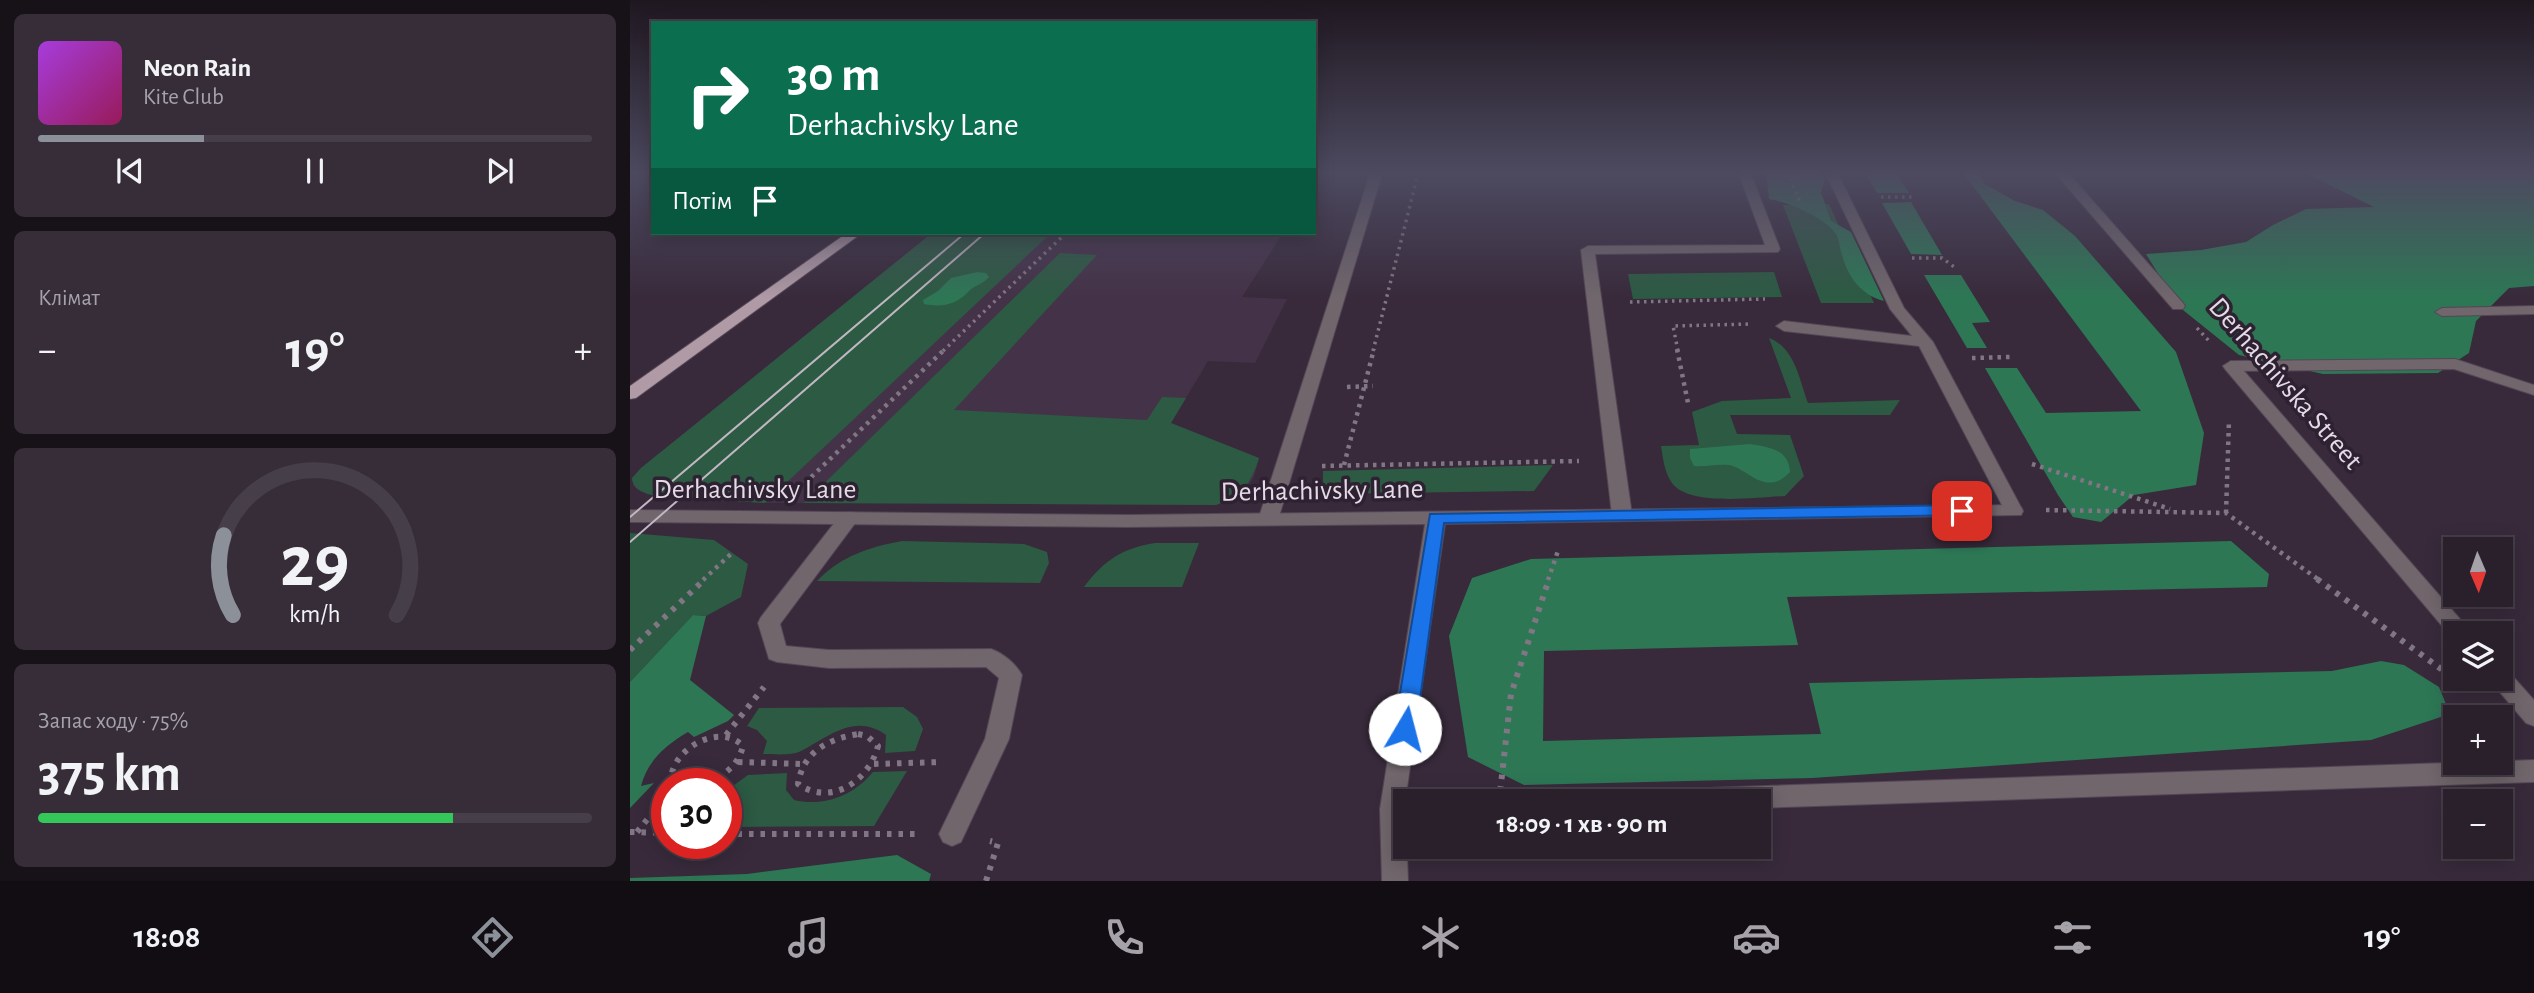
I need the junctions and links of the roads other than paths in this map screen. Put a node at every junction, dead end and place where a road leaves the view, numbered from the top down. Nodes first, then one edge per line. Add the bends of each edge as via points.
1 (1363, 215) edge
2 (1760, 215) edge
3 (1852, 215) edge
4 (2098, 215) edge
5 (852, 235) edge
6 (2178, 306) road end
7 (2534, 310) edge
8 (2442, 312) dead end
9 (1784, 326) road end
10 (1925, 342) junction
11 (2534, 390) edge
12 (630, 394) edge
13 (1622, 515) junction
14 (630, 516) edge
15 (849, 518) junction
16 (1436, 518) junction
17 (1268, 520) junction
18 (2451, 621) edge
19 (2512, 691) edge
20 (2534, 716) edge
21 (2534, 771) edge
22 (1401, 789) edge
23 (1771, 797) edge
24 (952, 834) road end
25 (1396, 859) edge
26 (1395, 881) edge

1 - 17 street
2 - 13 street via 1773,249 1588,250
3 - 10 street via 1897,309
4 - 6 street, Derhachivska Street
5 - 12 main road
7 - 8 street
9 - 10 street
10 - 13 street, Derhachivsky Lane via 2014,510
11 - 18 street, Derhachivska Street via 2455,364 2231,366
13 - 16 street, Derhachivsky Lane
14 - 15 street, Derhachivsky Lane
15 - 17 street, Derhachivsky Lane
15 - 24 street via 769,623 777,653 830,659 991,658 1011,675 997,739
16 - 17 street, Derhachivsky Lane
16 - 22 street
19 - 20 street
21 - 23 street
25 - 26 street

